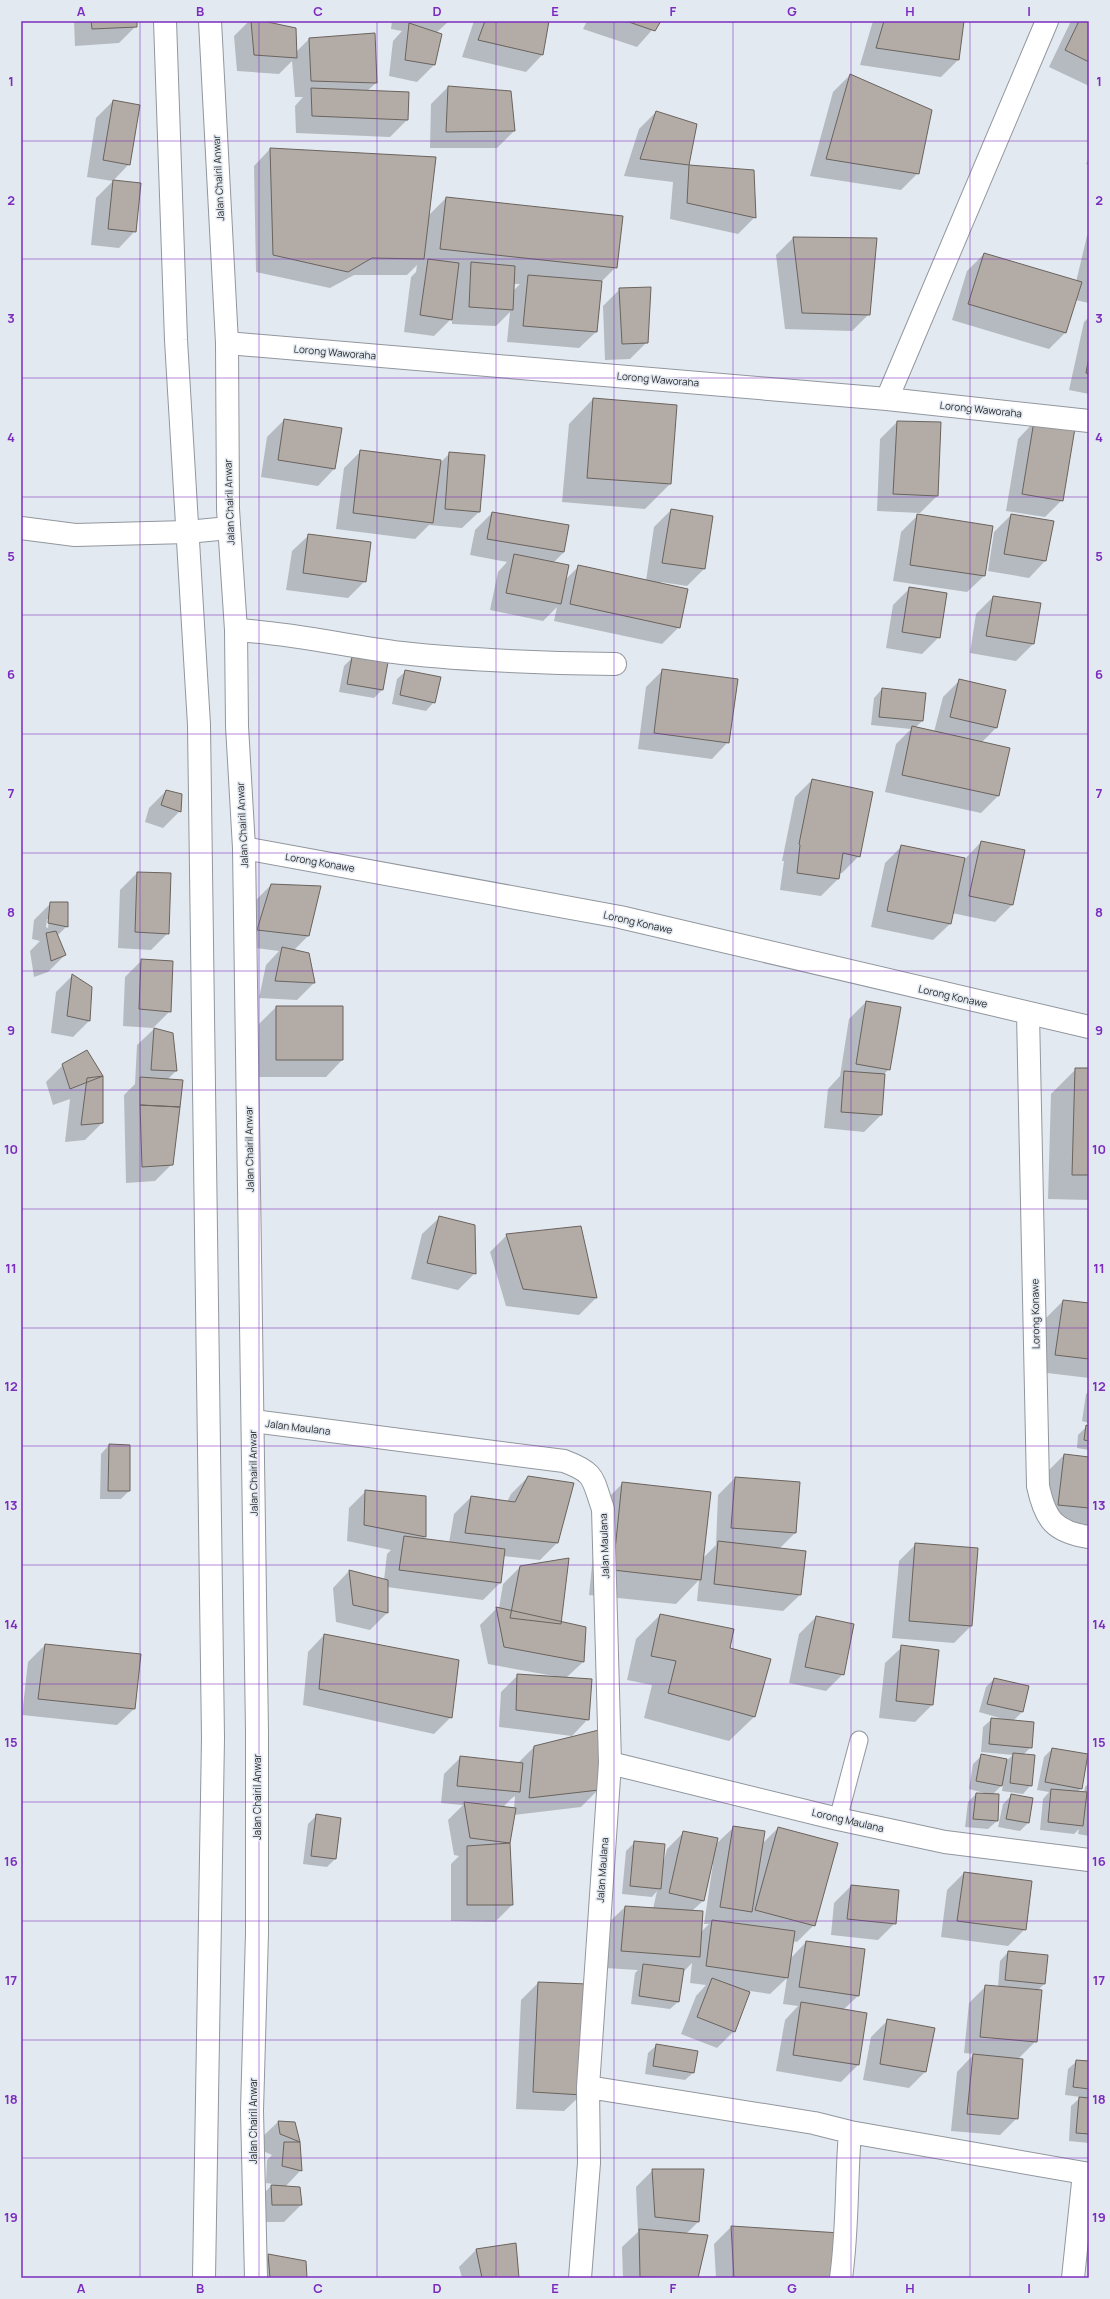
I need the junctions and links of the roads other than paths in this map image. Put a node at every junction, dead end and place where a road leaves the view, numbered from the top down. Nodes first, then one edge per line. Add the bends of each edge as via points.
1 (164, 21) edge
2 (210, 21) edge
3 (1048, 21) edge
4 (227, 343) junction
5 (887, 399) junction
6 (1089, 421) edge
7 (21, 528) edge
8 (229, 528) junction
9 (187, 532) junction
10 (236, 630) junction
11 (615, 664) dead end
12 (244, 848) junction
13 (1028, 1014) junction
14 (1089, 1027) edge
15 (253, 1421) junction
16 (1089, 1537) edge
17 (860, 1740) dead end
18 (610, 1762) junction
19 (838, 1819) junction
20 (1089, 1860) edge
21 (588, 2086) junction
22 (850, 2132) junction
23 (1086, 2174) edge
24 (204, 2278) edge
25 (256, 2278) edge
26 (580, 2278) edge
27 (841, 2278) edge
28 (1073, 2278) edge

1 - 9 street via 176,340
2 - 4 street, Jalan Chairil Anwar
3 - 5 street
4 - 5 street, Lorong Waworaha
4 - 8 street, Jalan Chairil Anwar
5 - 6 street, Lorong Waworaha
7 - 9 street via 74,535
8 - 9 street
8 - 10 street, Jalan Chairil Anwar
9 - 24 street via 199,733 213,1738
10 - 11 street via 402,653 493,661
10 - 12 street, Jalan Chairil Anwar via 237,726
12 - 13 street, Lorong Konawe via 620,917
12 - 15 street, Jalan Chairil Anwar
13 - 14 street, Lorong Konawe
13 - 16 street, Lorong Konawe via 1038,1486 1047,1516 1058,1527
15 - 18 street, Jalan Maulana via 564,1461 583,1468 590,1474 603,1509
15 - 25 street, Jalan Chairil Anwar via 257,1933 252,2111
17 - 19 lane
18 - 19 street, Lorong Maulana
18 - 21 street, Jalan Maulana
19 - 20 street, Lorong Maulana via 945,1842
21 - 22 street via 814,2123
21 - 26 street, Jalan Maulana via 589,2163
22 - 23 street
22 - 27 street via 846,2243
23 - 28 street

